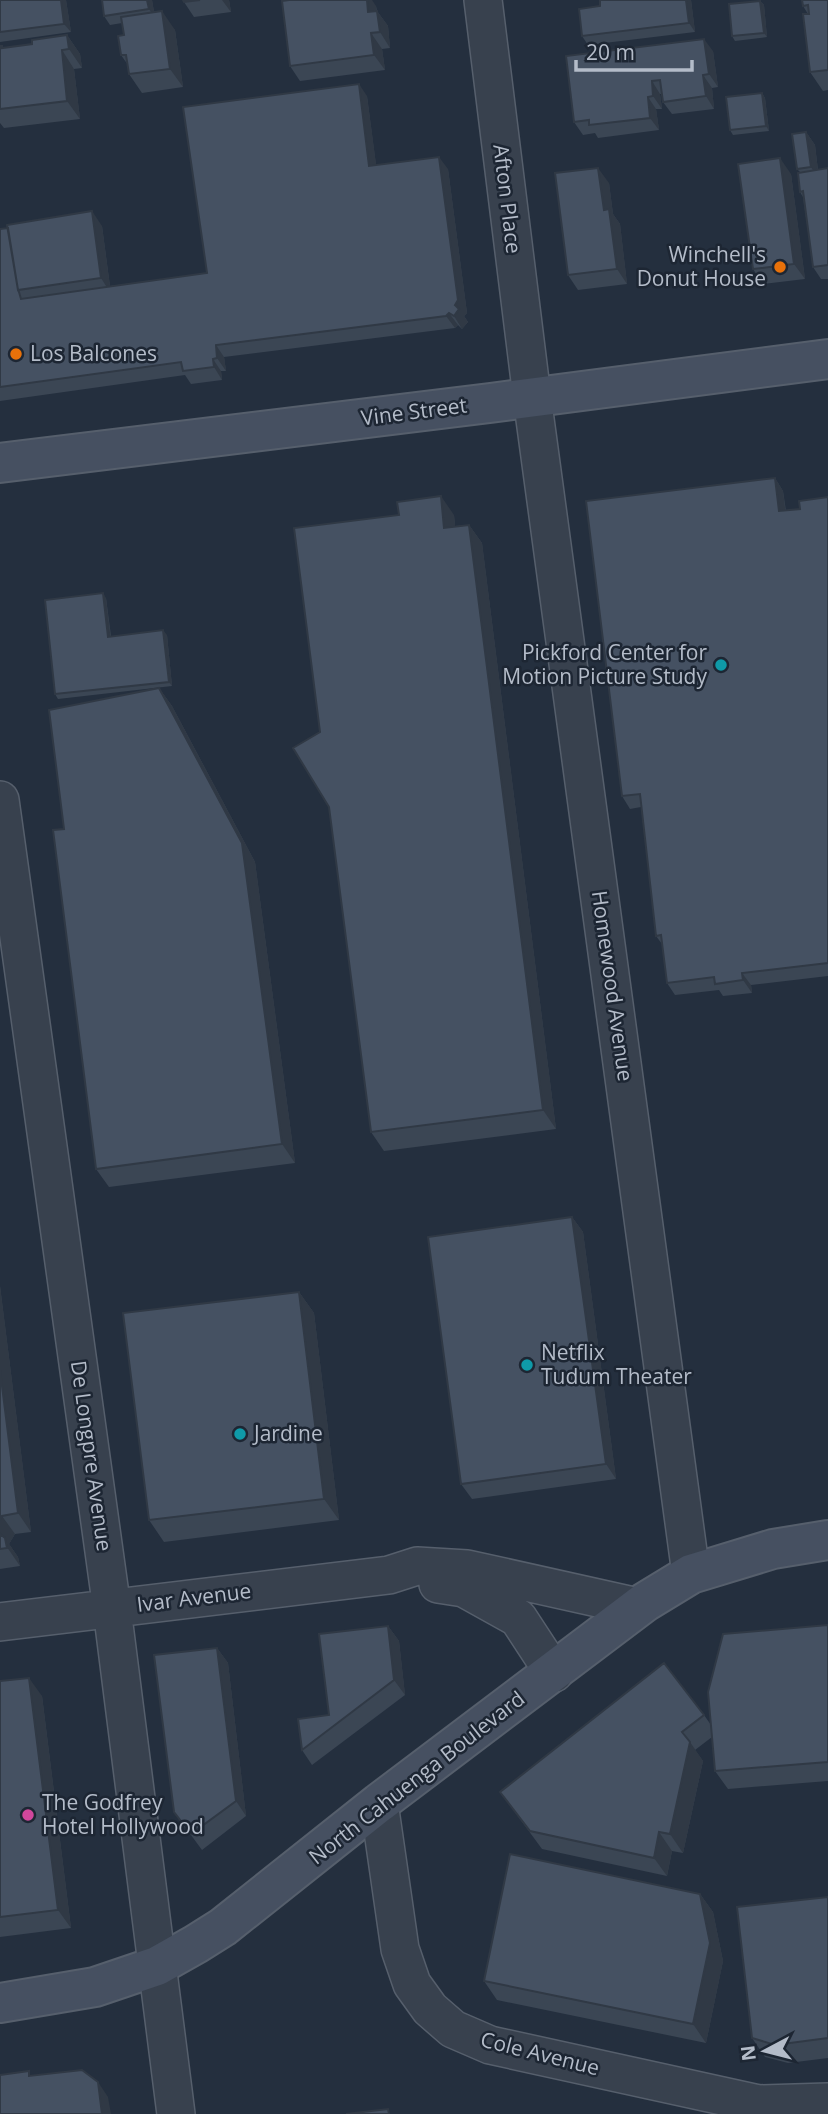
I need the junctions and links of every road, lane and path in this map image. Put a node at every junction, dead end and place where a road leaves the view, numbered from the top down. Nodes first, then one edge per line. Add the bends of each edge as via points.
1 (483, 0) edge
2 (828, 359) edge
3 (532, 397) junction
4 (0, 463) edge
5 (0, 800) edge
6 (828, 1540) edge
7 (691, 1574) junction
8 (388, 1575) junction
9 (638, 1607) junction
10 (112, 1609) junction
11 (0, 1622) edge
12 (554, 1673) junction
13 (379, 1803) junction
14 (157, 1966) junction
15 (0, 2003) edge
16 (828, 2102) edge
17 (176, 2114) edge

1 - 3 street, Afton Place
2 - 3 main road, Vine Street
3 - 4 main road, Vine Street
3 - 7 street, Homewood Avenue
5 - 10 street, De Longpre Avenue
6 - 7 main road, North Cahuenga Boulevard via 773,1549
7 - 9 main road, North Cahuenga Boulevard
8 - 9 street, Ivar Avenue via 416,1566 467,1569
8 - 10 street, Ivar Avenue
8 - 12 street, Ivar Avenue via 464,1588 518,1618
9 - 12 main road, North Cahuenga Boulevard
10 - 11 street, Ivar Avenue
10 - 14 street, De Longpre Avenue
12 - 13 main road, North Cahuenga Boulevard
13 - 14 main road, North Cahuenga Boulevard via 223,1927
13 - 16 street, Cole Avenue via 400,1949 412,1984 430,2009 453,2029 490,2045 751,2102
14 - 15 main road, North Cahuenga Boulevard via 96,1987
14 - 17 street, De Longpre Avenue

